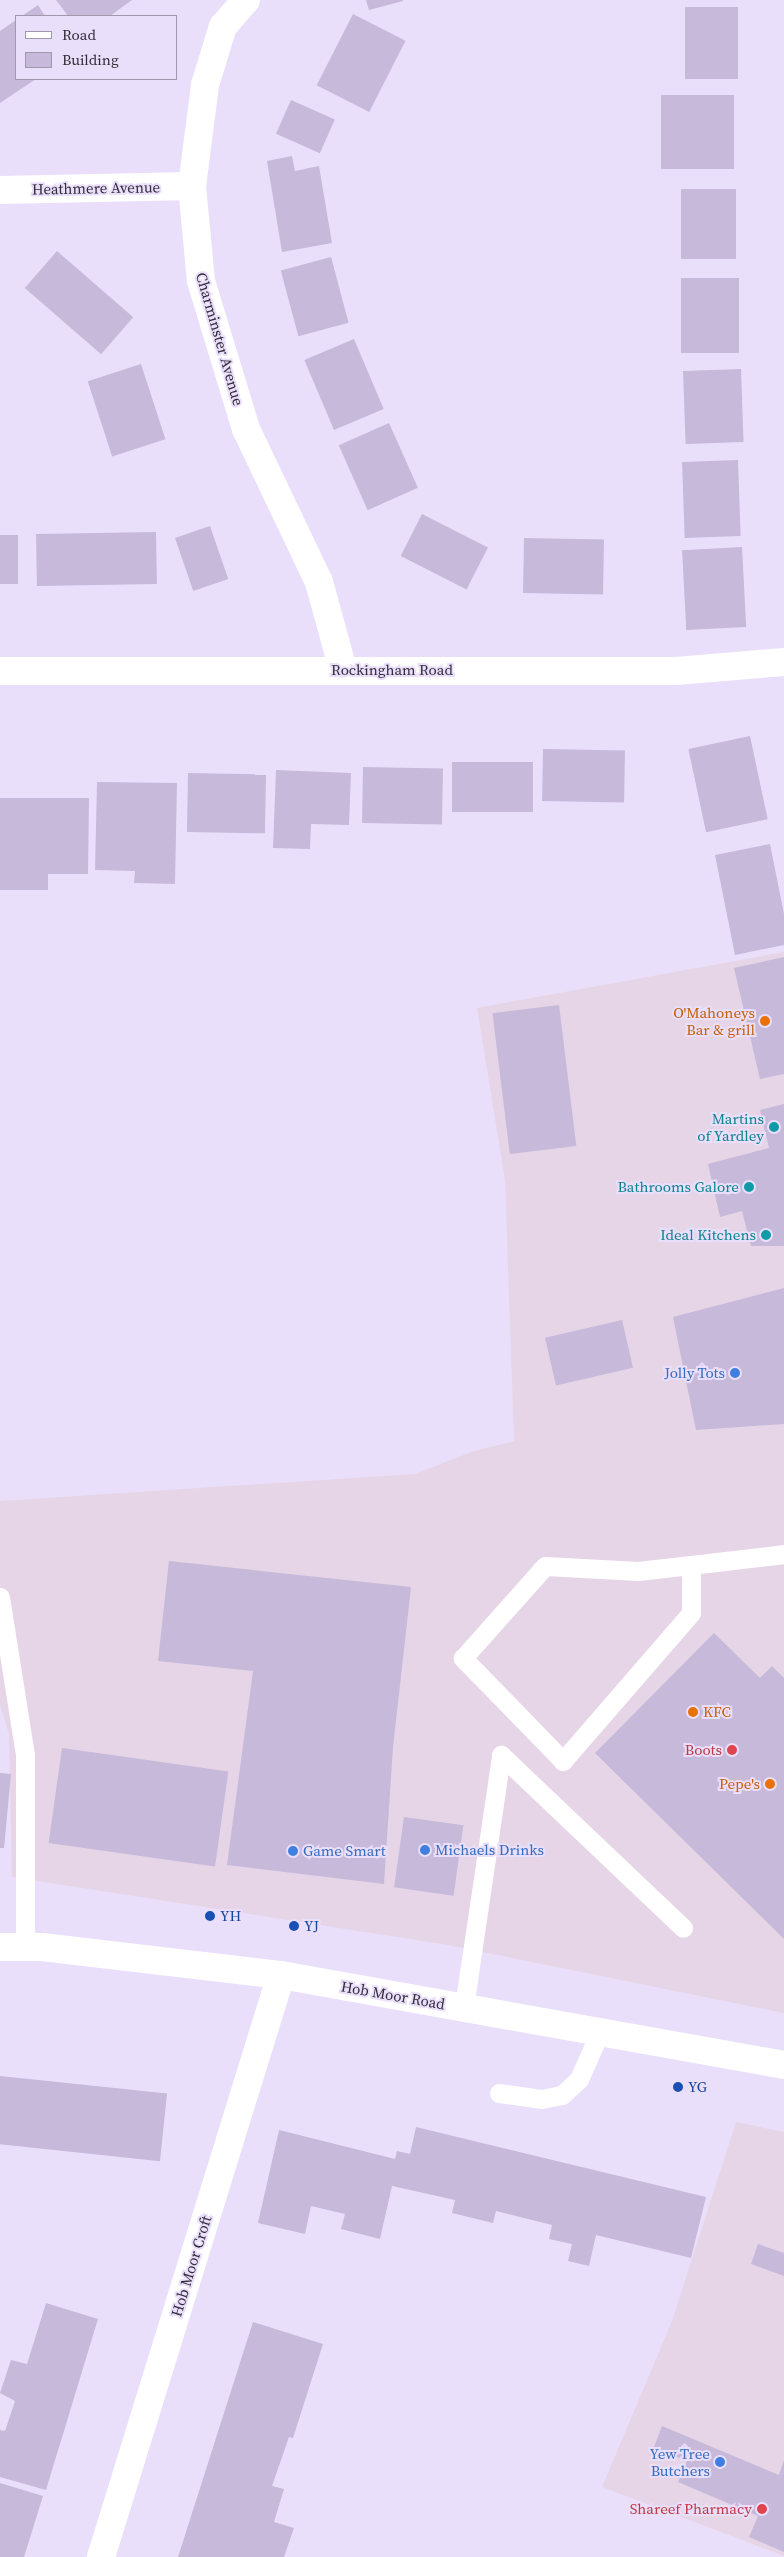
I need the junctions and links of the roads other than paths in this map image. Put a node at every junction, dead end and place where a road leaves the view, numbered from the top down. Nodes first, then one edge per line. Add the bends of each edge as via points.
1 (246, 0) edge
2 (192, 186) junction
3 (0, 190) edge
4 (784, 662) edge
5 (343, 670) junction
6 (0, 672) edge
7 (784, 1554) edge
8 (691, 1565) junction
9 (0, 1597) edge
10 (682, 1928) dead end
11 (13, 1947) edge
12 (281, 1975) junction
13 (464, 2007) junction
14 (600, 2032) junction
15 (784, 2065) edge
16 (499, 2093) dead end
17 (101, 2557) edge

1 - 2 street, Charminster Avenue via 222,26 206,85
2 - 3 street, Heathmere Avenue
2 - 5 street, Charminster Avenue via 201,281 246,429 319,582
4 - 5 street, Rockingham Road via 676,671
5 - 6 street, Rockingham Road
7 - 8 lane
8 - 8 lane via 638,1571 545,1566 463,1658 563,1761 691,1613
9 - 11 lane via 25,1755
10 - 13 lane via 501,1755
11 - 12 street, Hob Moor Road
12 - 13 street, Hob Moor Road
12 - 17 street, Hob Moor Croft
13 - 14 street, Hob Moor Road
14 - 15 street, Hob Moor Road
14 - 16 lane via 579,2079 562,2095 541,2099

